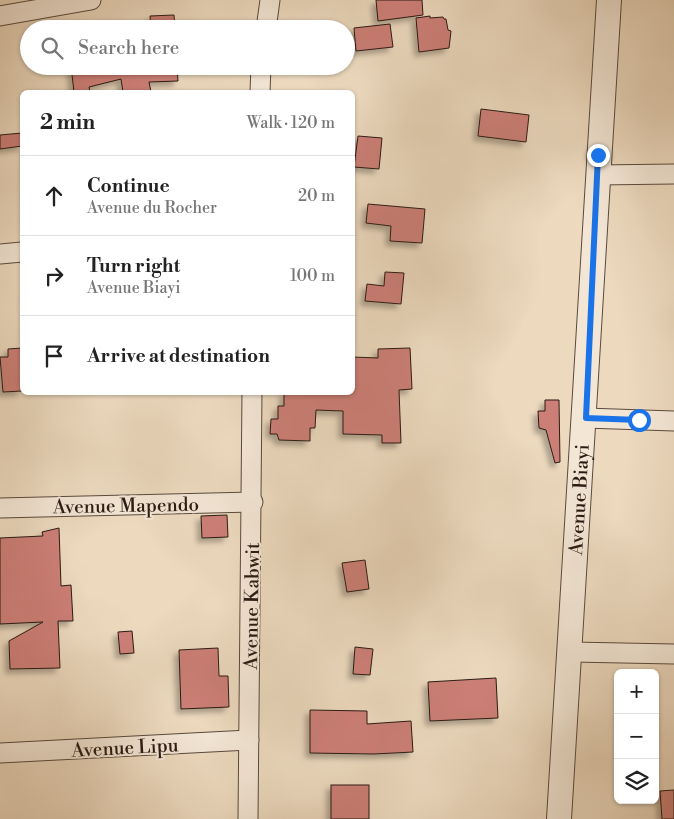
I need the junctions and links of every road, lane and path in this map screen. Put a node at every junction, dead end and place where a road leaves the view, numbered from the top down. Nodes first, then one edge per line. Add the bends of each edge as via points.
1 (91, 0) edge
2 (270, 0) edge
3 (609, 0) edge
4 (0, 16) edge
5 (267, 20) edge
6 (261, 75) edge
7 (260, 90) edge
8 (674, 174) edge
9 (597, 175) junction
10 (20, 252) edge
11 (0, 254) edge
12 (252, 395) edge
13 (586, 418) junction
14 (674, 421) edge
15 (253, 502) junction
16 (0, 508) edge
17 (570, 652) junction
18 (674, 654) edge
19 (249, 740) junction
20 (0, 753) edge
21 (248, 819) edge
22 (559, 819) edge

1 - 4 street
2 - 5 street
3 - 9 street, Avenue Biayi
6 - 7 street
8 - 9 street
9 - 13 street, Avenue Biayi
10 - 11 street
12 - 15 street, Avenue Kabwit
13 - 14 street
13 - 17 street, Avenue Biayi
15 - 16 street, Avenue Mapendo
15 - 19 street, Avenue Kabwit
17 - 18 street
17 - 22 street, Avenue Biayi
19 - 20 street, Avenue Lipu
19 - 21 street, Avenue Kabwit

